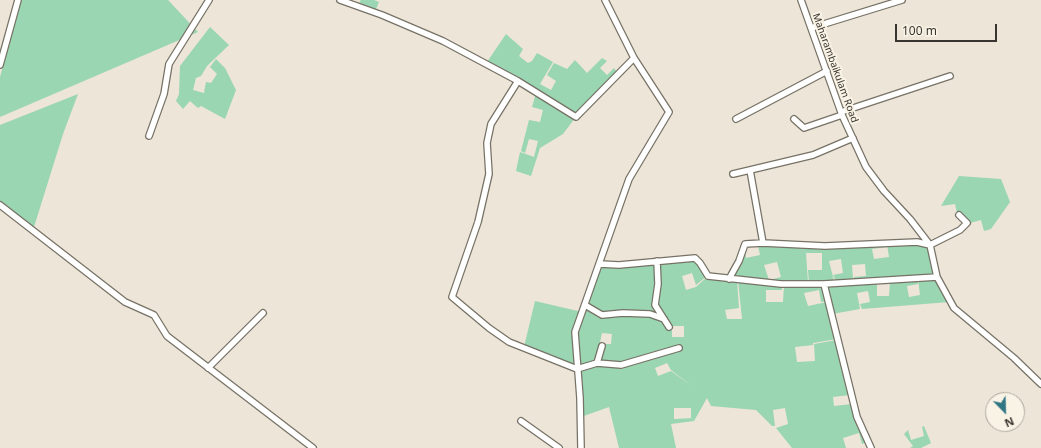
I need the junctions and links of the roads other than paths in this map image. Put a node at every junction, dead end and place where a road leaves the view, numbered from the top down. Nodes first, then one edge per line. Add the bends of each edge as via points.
1 (18, 0) edge
2 (209, 0) edge
3 (340, 0) edge
4 (605, 0) edge
5 (801, 0) edge
6 (902, 0) edge
7 (811, 28) junction
8 (634, 58) junction
9 (0, 65) edge
10 (827, 71) junction
11 (950, 76) dead end
12 (518, 81) junction
13 (841, 114) junction
14 (736, 119) dead end
15 (794, 119) dead end
16 (149, 136) dead end
17 (853, 138) junction
18 (750, 170) junction
19 (733, 174) dead end
20 (0, 205) edge
21 (960, 215) dead end
22 (763, 243) junction
23 (930, 245) junction
24 (657, 262) junction
25 (600, 264) junction
26 (937, 277) junction
27 (729, 279) junction
28 (824, 284) junction
29 (585, 305) junction
30 (263, 313) dead end
31 (664, 319) junction
32 (669, 327) dead end
33 (602, 346) dead end
34 (679, 348) dead end
35 (597, 363) junction
36 (208, 368) junction
37 (577, 369) junction
38 (1039, 377) edge
39 (1041, 384) edge
40 (521, 420) dead end
41 (313, 448) edge
42 (559, 448) edge
43 (581, 448) edge
44 (872, 448) edge

1 - 9 street
2 - 16 street via 169,64 164,94
3 - 12 street via 443,42
4 - 8 street
5 - 7 street, Maharambaikulam Road
6 - 7 street
7 - 10 street, Maharambaikulam Road
8 - 12 street via 576,117
8 - 25 street via 669,112 629,179
10 - 13 street, Maharambaikulam Road
10 - 14 street
11 - 13 street
12 - 37 street via 491,124 487,143 489,174 478,222 452,297 509,342
13 - 15 street via 804,128
13 - 17 street, Maharambaikulam Road
17 - 18 street via 814,155
17 - 23 street, Maharambaikulam Road via 866,167
18 - 19 street
18 - 22 street
20 - 36 street via 125,302 154,315 166,336
21 - 23 street via 967,223 960,230
22 - 23 street via 825,246 917,242
22 - 27 street via 745,244
23 - 26 street, Maharambaikulam Road
24 - 25 street
24 - 27 street via 695,258 708,276
24 - 31 street via 658,284 654,306
25 - 29 street
26 - 28 street
26 - 38 street, Maharambaikulam Road via 954,308
27 - 28 street via 781,284
28 - 44 street via 857,417
29 - 31 street via 602,315 650,314
29 - 37 street via 575,332
30 - 36 street
31 - 32 street
33 - 35 street
34 - 35 street via 621,365
35 - 37 street
36 - 41 street
37 - 43 street
38 - 39 street, Maharambaikulam Road
40 - 42 street

